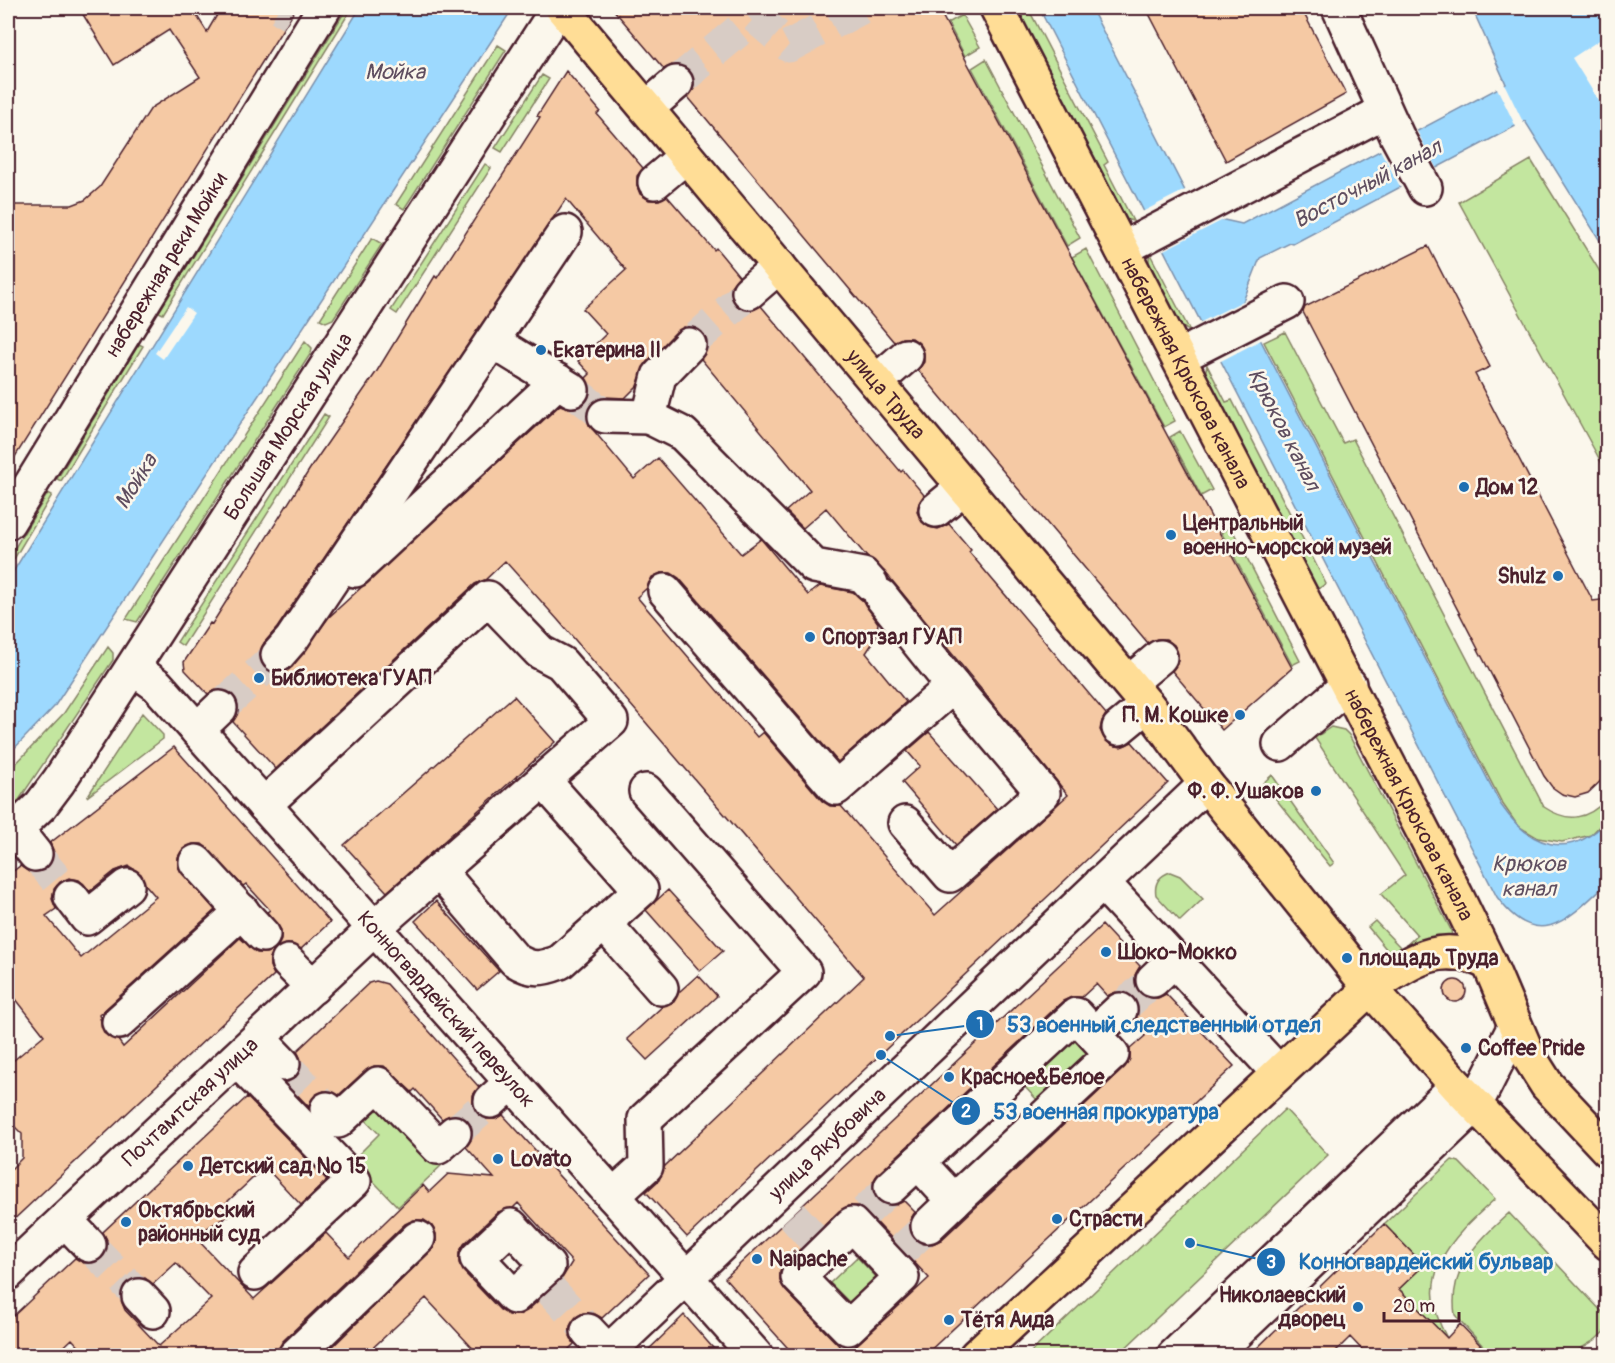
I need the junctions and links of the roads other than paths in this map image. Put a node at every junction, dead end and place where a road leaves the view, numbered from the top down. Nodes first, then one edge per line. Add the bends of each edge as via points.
1 (560, 8) edge
2 (997, 8) edge
3 (1339, 8) edge
4 (309, 17) edge
5 (676, 83) tunnel mouth
6 (647, 108) junction
7 (1391, 123) junction
8 (686, 156) junction
9 (655, 182) dead end
10 (1425, 188) dead end
11 (566, 232) dead end
12 (1122, 249) junction
13 (779, 266) junction
14 (749, 292) tunnel mouth
15 (1277, 306) dead end
16 (492, 341) junction
17 (689, 345) tunnel mouth
18 (906, 356) dead end
19 (1179, 357) junction
20 (876, 382) junction
21 (605, 416) tunnel mouth
22 (650, 417) junction
23 (964, 487) junction
24 (936, 510) dead end
25 (8, 522) edge
26 (665, 591) dead end
27 (311, 611) junction
28 (278, 655) tunnel mouth
29 (1160, 657) dead end
30 (133, 668) junction
31 (1349, 684) junction
32 (953, 686) junction
33 (1138, 694) junction
34 (1119, 728) dead end
35 (1281, 744) dead end
36 (543, 780) junction
37 (1206, 784) junction
38 (646, 791) dead end
39 (264, 805) junction
40 (905, 823) dead end
41 (20, 840) edge
42 (196, 862) dead end
43 (439, 871) junction
44 (1102, 882) junction
45 (127, 886) dead end
46 (71, 897) tunnel mouth
47 (242, 911) junction
48 (604, 923) junction
49 (375, 929) junction
50 (263, 935) dead end
51 (288, 962) dead end
52 (1489, 963) junction
53 (313, 987) junction
54 (661, 988) dead end
55 (1370, 988) junction
56 (1120, 1010) tunnel mouth
57 (119, 1022) dead end
58 (1515, 1026) junction
59 (1094, 1034) junction
60 (247, 1049) junction
61 (283, 1064) tunnel mouth
62 (1278, 1072) junction
63 (1466, 1095) junction
64 (327, 1109) tunnel mouth
65 (454, 1133) tunnel mouth
66 (1608, 1150) edge
67 (918, 1162) junction
68 (891, 1187) tunnel mouth
69 (613, 1196) junction
70 (954, 1201) junction
71 (65, 1220) junction
72 (928, 1226) tunnel mouth
73 (418, 1238) dead end
74 (1608, 1243) edge
75 (89, 1245) tunnel mouth
76 (895, 1256) joint
77 (8, 1273) edge
78 (255, 1273) dead end
79 (687, 1278) junction
80 (606, 1349) edge
81 (295, 1356) edge
82 (756, 1356) edge
83 (976, 1356) edge
84 (1174, 1356) edge
85 (1212, 1356) edge

1 - 6 main road, улица Труда
1 - 30 street, Большая Морская улица
2 - 12 main road, набережная Крюкова канала
3 - 7 street
4 - 25 street, набережная реки Мойки
5 - 6 street
6 - 8 main road, улица Труда
7 - 10 street
7 - 12 street via 1219,198
8 - 9 street
8 - 13 main road, улица Труда
11 - 16 street
12 - 19 main road, набережная Крюкова канала
13 - 14 street
13 - 20 main road, улица Труда
15 - 19 street
16 - 27 street
16 - 27 street via 565,386
17 - 22 street via 658,376
18 - 20 street
19 - 31 main road, набережная Крюкова канала
20 - 23 main road, улица Труда
21 - 22 street
22 - 32 street via 683,434 814,566 863,575
23 - 24 street
23 - 33 main road, улица Труда
26 - 32 street via 836,788
27 - 28 street
29 - 33 street
30 - 39 street, Конногвардейский переулок via 209,719
30 - 41 street, Большая Морская улица
31 - 35 street
31 - 52 main road, набережная Крюкова канала
32 - 40 street via 1043,793 950,875
33 - 34 street
33 - 37 main road, улица Труда
36 - 39 street, Почтамтская улица via 611,721 561,663 540,652 488,598
36 - 43 street, Почтамтская улица
36 - 48 street via 641,890
37 - 44 street, улица Якубовича
37 - 55 main road
38 - 69 street via 804,972 645,1119 645,1166
39 - 49 street, Конногвардейский переулок
42 - 47 street
43 - 48 street via 516,960 528,968 560,962
43 - 49 street, Почтамтская улица
44 - 62 street via 1163,970
44 - 79 street, улица Якубовича via 782,1205
45 - 46 street via 87,918
47 - 50 street
47 - 57 street
48 - 54 street
49 - 53 street, Почтамтская улица
49 - 69 street, Конногвардейский переулок via 501,1092
51 - 53 street
52 - 55 main road via 1470,954 1432,953
52 - 58 main road
53 - 60 street, Почтамтская улица
55 - 62 main road
55 - 63 main road
56 - 59 street
58 - 63 street
58 - 66 main road via 1547,1085
59 - 67 street via 1076,1015
59 - 70 street via 1112,1054
60 - 61 street
60 - 71 street, Почтамтская улица
60 - 78 street via 354,1181
62 - 83 main road
63 - 74 main road
63 - 84 street
63 - 85 street
64 - 65 street via 338,1121 378,1084 438,1147
67 - 68 street
67 - 70 street
69 - 79 street, Конногвардейский переулок
70 - 72 street
71 - 75 street
71 - 77 street, Почтамтская улица
73 - 81 street
76 - 76 street via 858,1218 822,1248 798,1276 849,1328 902,1277
79 - 80 street, улица Якубовича
79 - 82 street, Конногвардейский переулок

